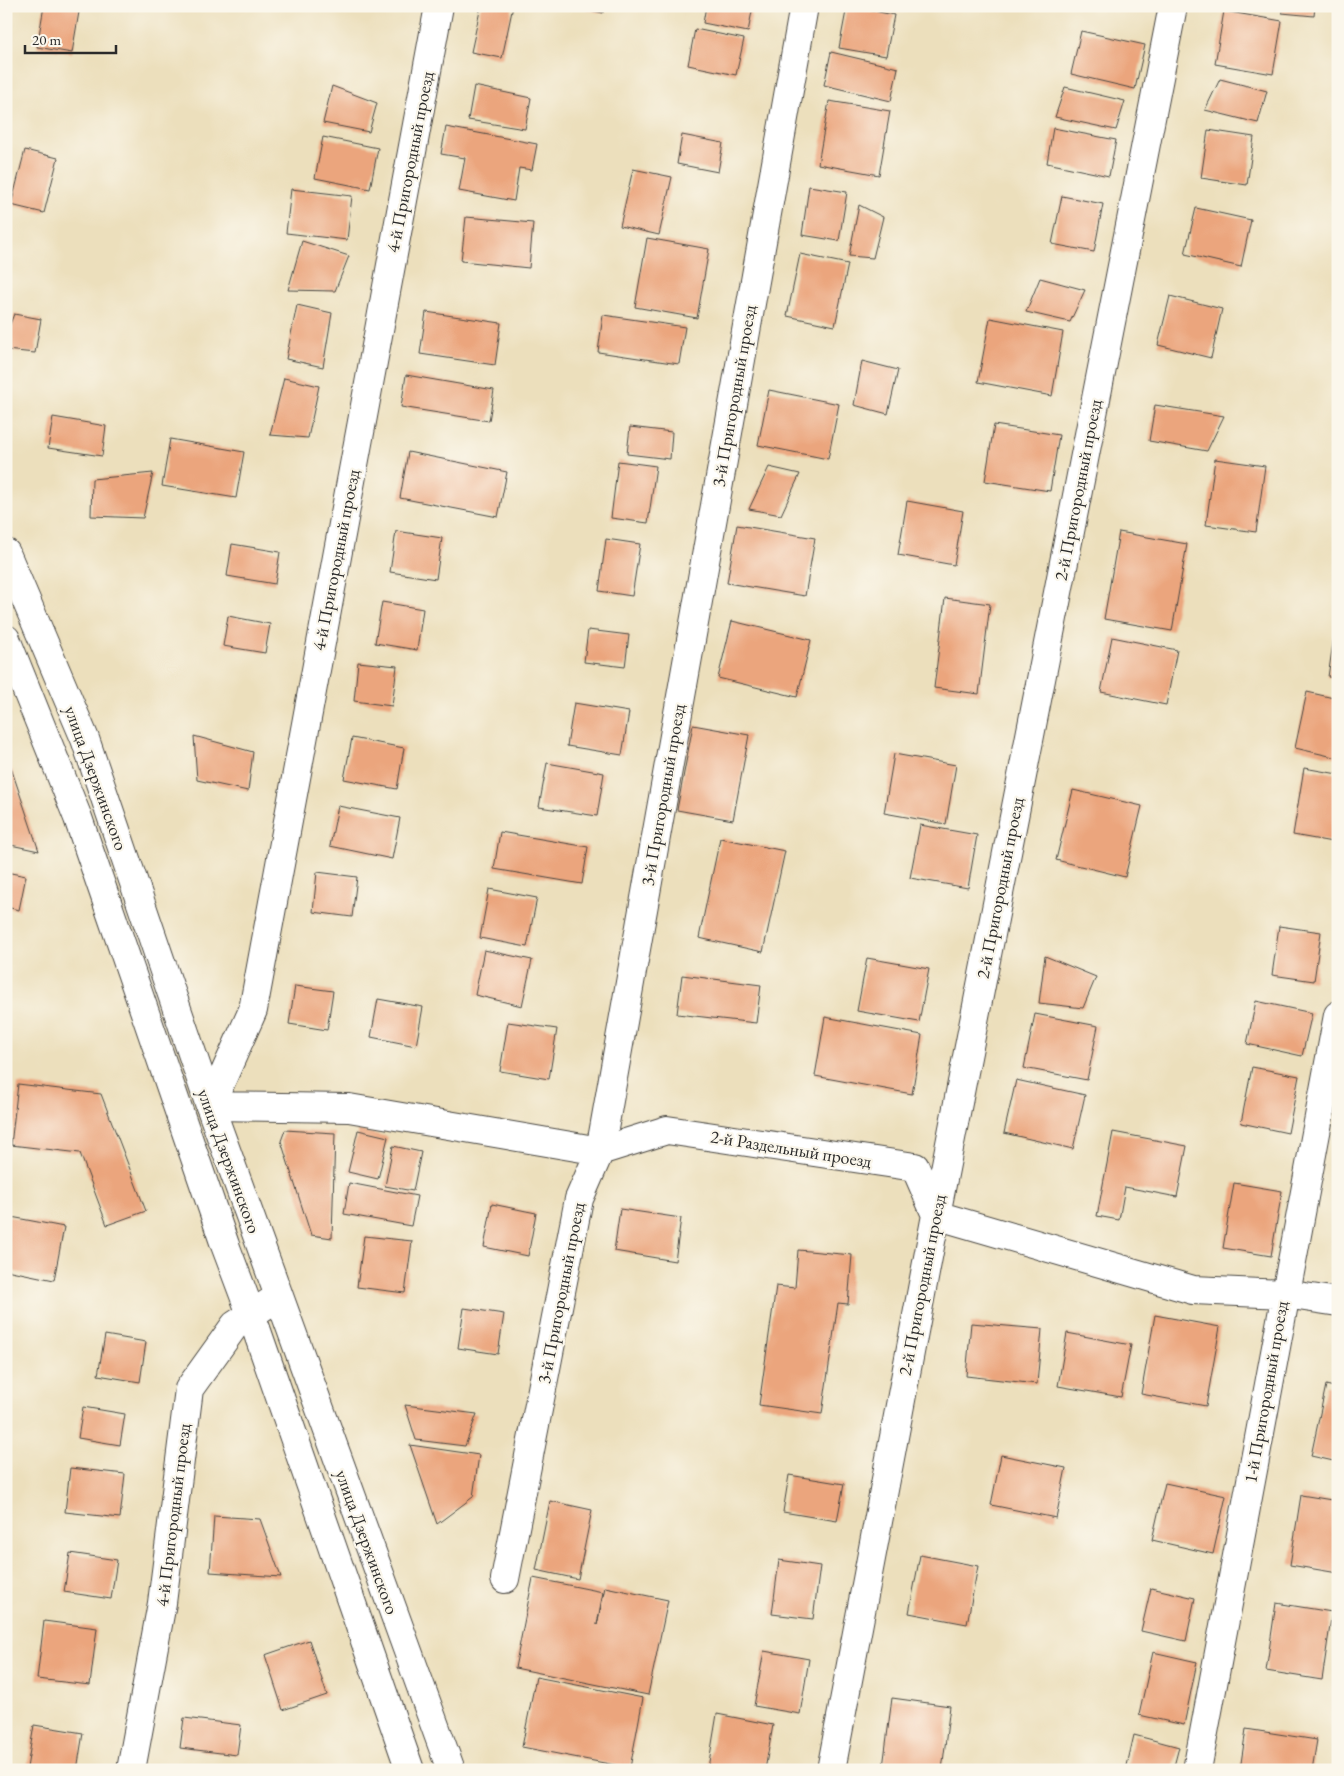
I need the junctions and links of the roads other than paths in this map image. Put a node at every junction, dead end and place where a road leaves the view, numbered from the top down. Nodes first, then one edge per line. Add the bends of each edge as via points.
1 (439, 6) edge
2 (804, 6) edge
3 (1173, 6) edge
4 (6, 553) edge
5 (6, 639) edge
6 (1338, 1015) edge
7 (210, 1106) junction
8 (600, 1151) junction
9 (936, 1215) junction
10 (1285, 1294) junction
11 (278, 1297) junction
12 (1338, 1302) edge
13 (251, 1314) junction
14 (505, 1579) dead end
15 (131, 1770) edge
16 (410, 1770) edge
17 (451, 1770) edge
18 (831, 1770) edge
19 (1197, 1770) edge

1 - 7 street, 4-й Пригородный проезд via 253,1010
2 - 8 street, 3-й Пригородный проезд
3 - 9 street, 2-й Пригородный проезд
4 - 7 street, улица Дзержинского via 85,739
5 - 13 street, улица Дзержинского via 78,818
6 - 10 street, 1-й Пригородный проезд
7 - 8 street, 2-й Раздельный проезд via 349,1108
7 - 11 street, улица Дзержинского
8 - 9 street, 2-й Раздельный проезд via 667,1130 915,1168
8 - 14 street, 3-й Пригородный проезд via 579,1199
9 - 10 street via 1193,1290
9 - 18 street, 2-й Пригородный проезд
10 - 12 street
10 - 19 street, 1-й Пригородный проезд
11 - 13 street, 4-й Пригородный проезд
11 - 17 street, улица Дзержинского
13 - 15 street, 4-й Пригородный проезд via 235,1325 189,1389 162,1604
13 - 16 street, улица Дзержинского

